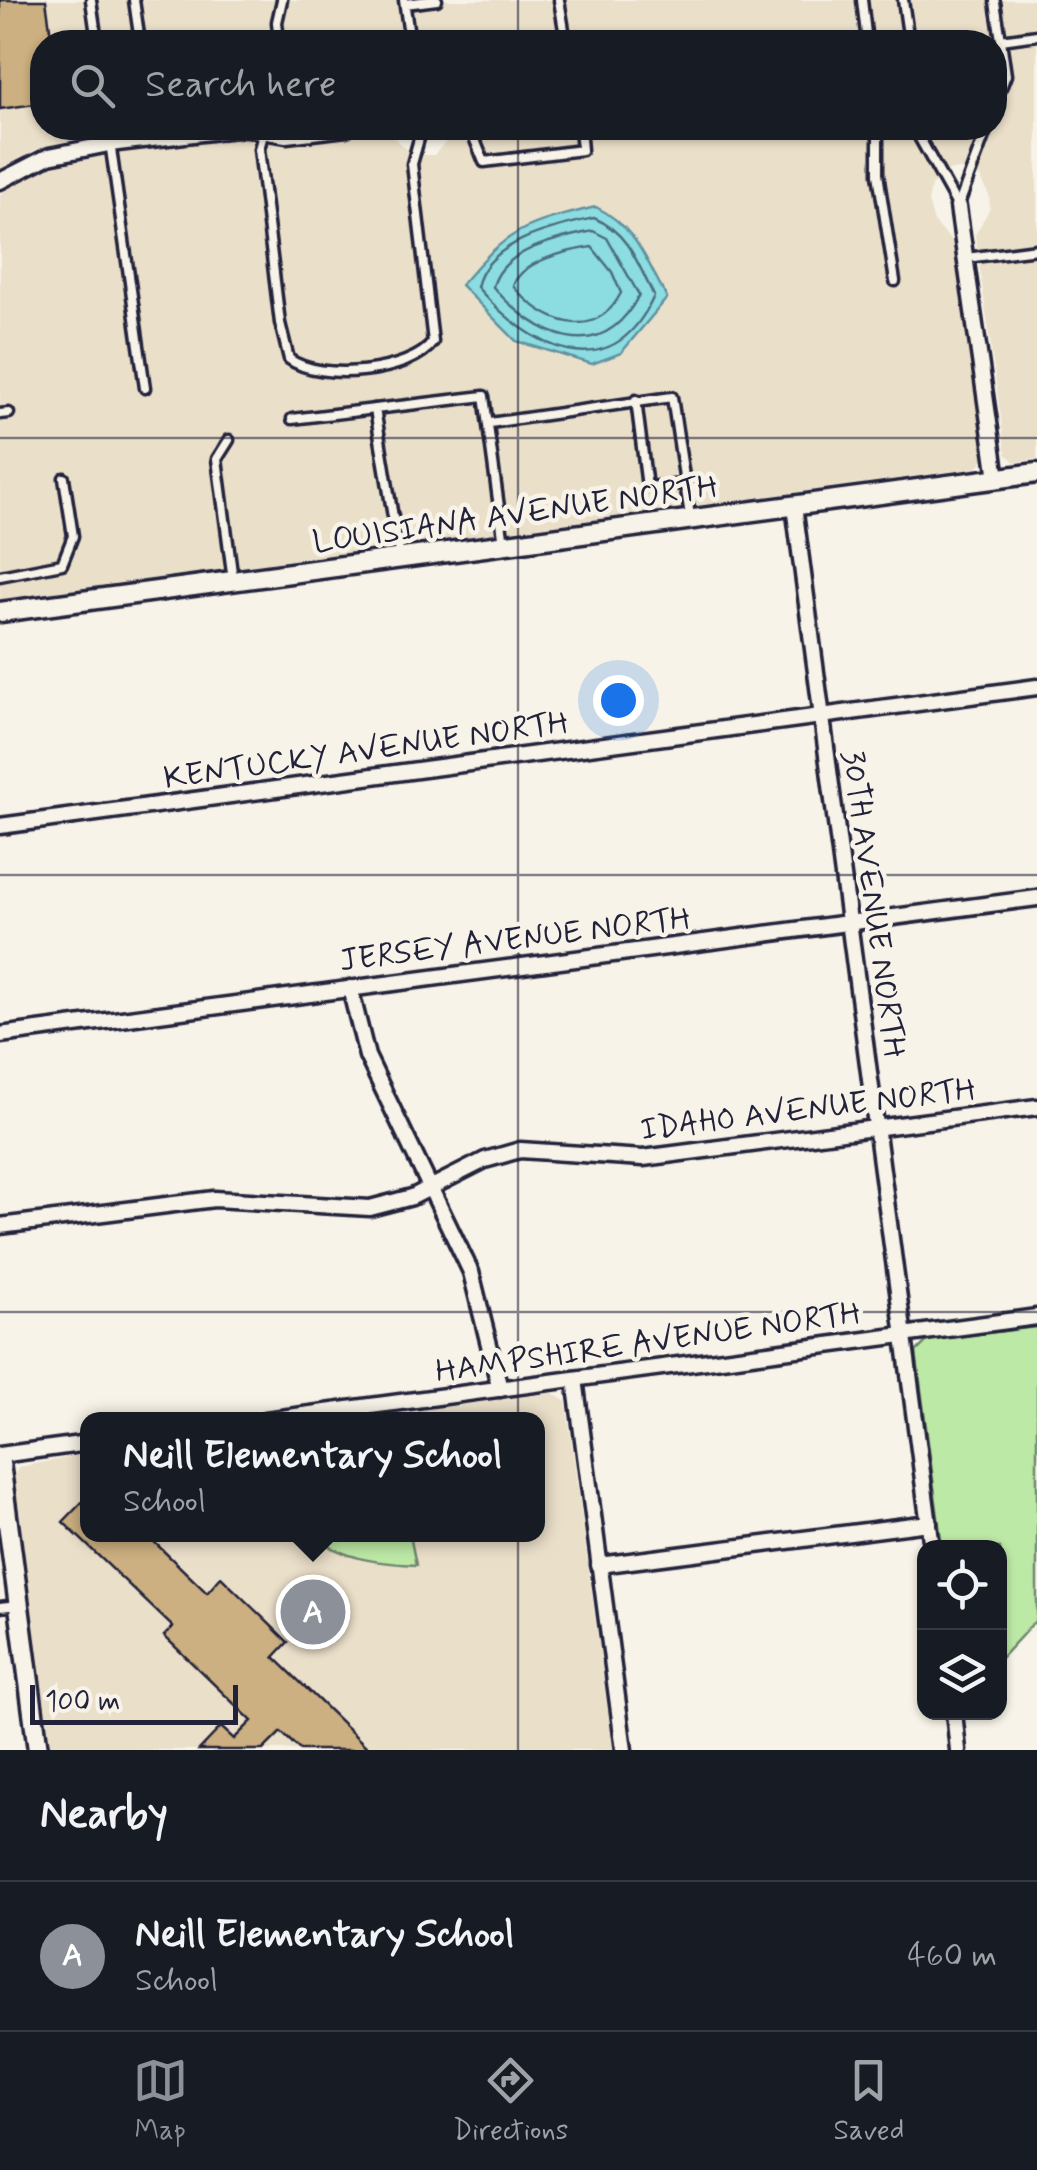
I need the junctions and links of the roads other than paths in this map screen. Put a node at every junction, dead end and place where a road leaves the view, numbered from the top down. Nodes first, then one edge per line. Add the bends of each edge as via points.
1 (91, 0) edge
2 (134, 0) edge
3 (282, 0) edge
4 (437, 0) edge
5 (559, 0) edge
6 (862, 0) edge
7 (903, 0) edge
8 (1010, 0) edge
9 (995, 1) edge
10 (404, 2) edge
11 (95, 30) edge
12 (138, 30) edge
13 (277, 30) edge
14 (408, 30) edge
15 (564, 30) edge
16 (866, 30) edge
17 (908, 30) edge
18 (999, 30) edge
19 (1037, 35) edge
20 (1007, 39) edge
21 (110, 140) edge
22 (125, 140) edge
23 (262, 140) edge
24 (418, 140) edge
25 (475, 140) edge
26 (581, 140) edge
27 (878, 140) edge
28 (917, 140) edge
29 (983, 140) edge
30 (110, 144) junction
31 (0, 180) edge
32 (958, 207) junction
33 (1037, 248) edge
34 (966, 258) junction
35 (895, 282) dead end
36 (145, 388) dead end
37 (636, 400) junction
38 (375, 409) junction
39 (292, 419) dead end
40 (490, 424) junction
41 (229, 440) dead end
42 (1037, 472) edge
43 (64, 478) dead end
44 (997, 478) junction
45 (686, 484) junction
46 (794, 506) junction
47 (691, 520) junction
48 (504, 545) junction
49 (400, 558) junction
50 (0, 576) edge
51 (233, 581) junction
52 (0, 612) edge
53 (1037, 687) edge
54 (822, 716) junction
55 (0, 826) edge
56 (1037, 898) edge
57 (849, 922) junction
58 (350, 988) junction
59 (0, 1035) edge
60 (1037, 1108) edge
61 (877, 1129) junction
62 (432, 1186) junction
63 (0, 1226) edge
64 (1037, 1317) edge
65 (904, 1335) junction
66 (575, 1379) junction
67 (500, 1389) junction
68 (326, 1412) edge
69 (80, 1444) edge
70 (0, 1454) edge
71 (0, 1463) edge
72 (929, 1524) junction
73 (931, 1540) edge
74 (599, 1566) junction
75 (9, 1606) edge
76 (955, 1720) edge
77 (958, 1749) edge
78 (38, 1750) edge
79 (624, 1750) edge
80 (940, 1750) edge

1 - 11 lane
2 - 12 lane
3 - 13 lane
4 - 10 lane
5 - 15 lane
6 - 16 lane
7 - 17 lane
8 - 9 lane
9 - 18 lane
10 - 14 lane
19 - 20 lane
21 - 30 lane
22 - 30 street
23 - 24 lane via 280,324 290,360 321,374 406,363 434,342 412,164
25 - 26 lane via 484,162 494,162 582,150
27 - 35 lane
28 - 32 lane
29 - 32 lane
30 - 31 street via 48,156
30 - 36 lane
32 - 34 street
33 - 34 lane
34 - 44 street
37 - 40 lane
37 - 45 lane via 674,400
37 - 45 lane via 647,487
38 - 39 lane
38 - 40 lane via 484,396
38 - 49 lane
40 - 48 lane
41 - 51 lane via 217,459
42 - 44 street, LOUISIANA AVENUE NORTH
43 - 50 lane via 73,536 62,564
44 - 46 street, LOUISIANA AVENUE NORTH
45 - 47 lane
46 - 47 street, LOUISIANA AVENUE NORTH
46 - 54 street, 30TH AVENUE NORTH
47 - 48 street, LOUISIANA AVENUE NORTH
48 - 49 street, LOUISIANA AVENUE NORTH
49 - 51 street, LOUISIANA AVENUE NORTH
51 - 52 street, LOUISIANA AVENUE NORTH
53 - 54 street, KENTUCKY AVENUE NORTH
54 - 55 street, KENTUCKY AVENUE NORTH
54 - 57 street, 30TH AVENUE NORTH
56 - 57 street, JERSEY AVENUE NORTH
57 - 58 street, JERSEY AVENUE NORTH
57 - 61 street, 30TH AVENUE NORTH
58 - 59 street, JERSEY AVENUE NORTH
58 - 62 street via 367,1056
60 - 61 street, IDAHO AVENUE NORTH
61 - 62 street, IDAHO AVENUE NORTH via 644,1158 520,1150
61 - 65 street, 30TH AVENUE NORTH
62 - 63 street, IDAHO AVENUE NORTH via 370,1208 214,1199
62 - 67 street via 484,1312
64 - 65 street, HAMPSHIRE AVENUE NORTH
65 - 66 street, HAMPSHIRE AVENUE NORTH
65 - 72 street, 30TH AVENUE NORTH
66 - 67 street, HAMPSHIRE AVENUE NORTH
66 - 74 street
67 - 68 street, HAMPSHIRE AVENUE NORTH
69 - 70 street
71 - 75 street
72 - 73 street, 30TH AVENUE NORTH
72 - 74 street
74 - 79 street
75 - 78 street
76 - 77 street
77 - 80 street

